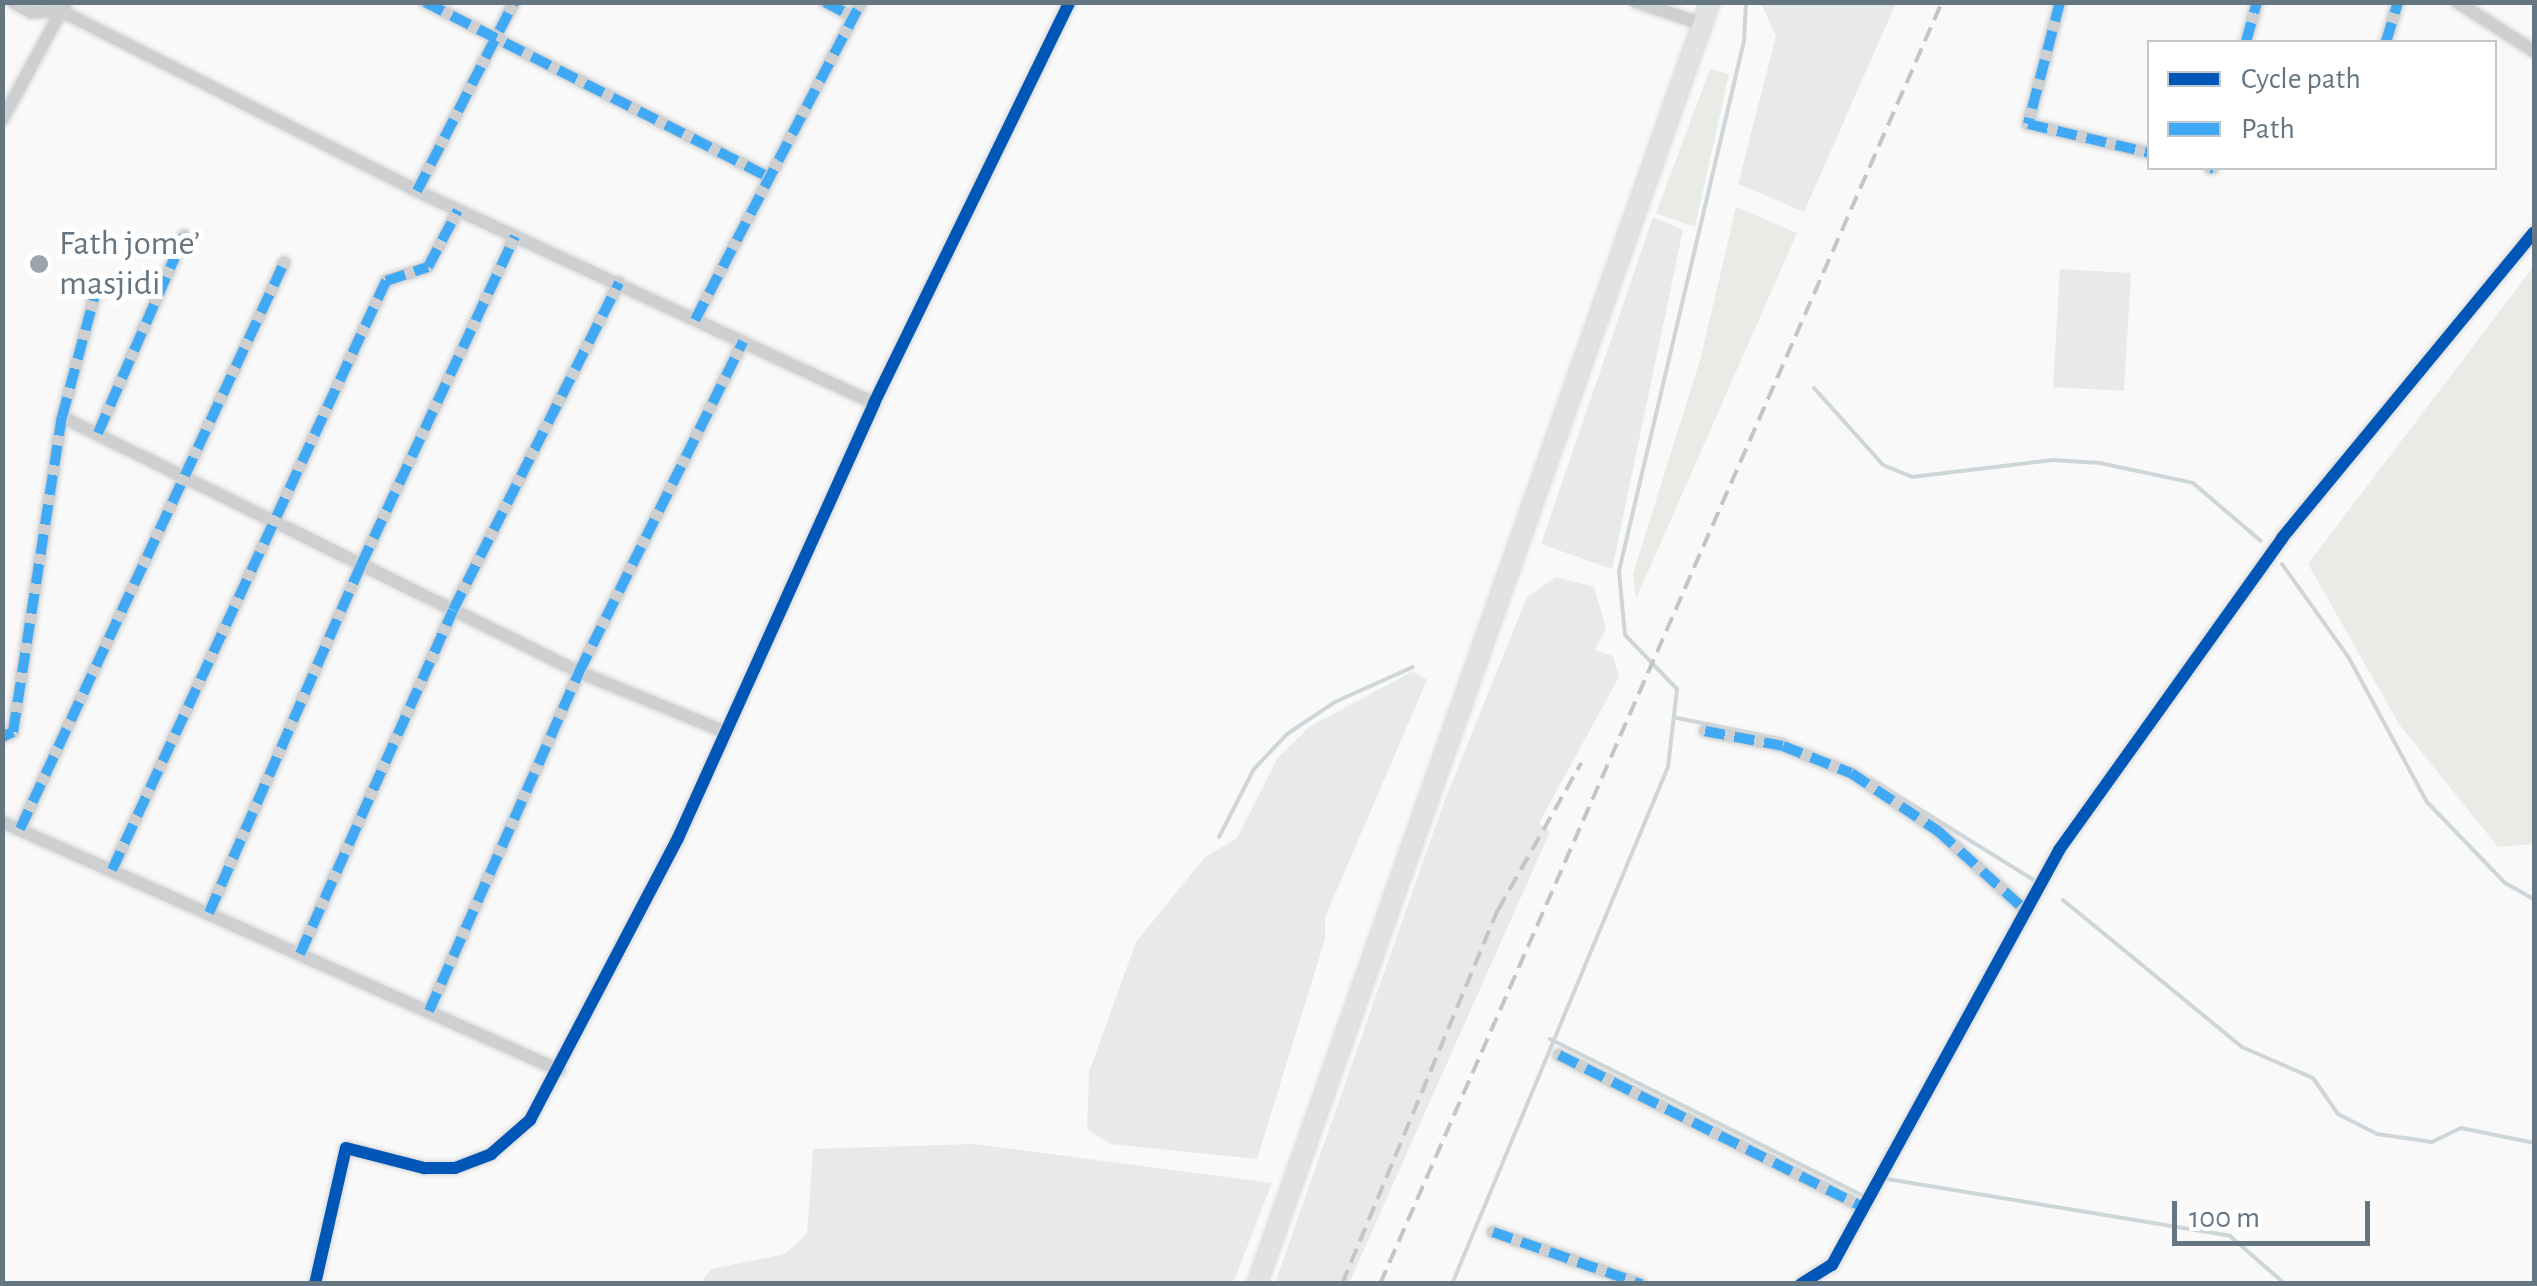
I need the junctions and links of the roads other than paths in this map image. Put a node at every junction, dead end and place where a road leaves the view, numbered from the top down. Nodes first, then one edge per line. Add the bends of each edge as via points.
1 (13, 2) edge
2 (425, 2) edge
3 (514, 2) edge
4 (825, 2) edge
5 (861, 2) edge
6 (1070, 2) edge
7 (1636, 2) edge
8 (1710, 2) edge
9 (2060, 2) edge
10 (2257, 2) edge
11 (2398, 2) edge
12 (2457, 2) edge
13 (63, 7) edge
14 (854, 17) junction
15 (1702, 24) junction
16 (496, 40) junction
17 (2247, 40) edge
18 (2387, 40) edge
19 (2534, 52) edge
20 (2, 120) edge
21 (2147, 152) edge
22 (770, 178) junction
23 (417, 191) junction
24 (458, 210) junction
25 (2534, 232) edge
26 (184, 236) dead end
27 (515, 236) junction
28 (284, 263) dead end
29 (618, 283) junction
30 (96, 290) dead end
31 (696, 320) junction
32 (743, 342) junction
33 (874, 404) junction
34 (62, 417) junction
35 (98, 433) junction
36 (183, 478) junction
37 (275, 522) junction
38 (361, 565) junction
39 (454, 610) junction
40 (580, 672) junction
41 (1705, 731) dead end
42 (725, 732) junction
43 (2, 737) edge
44 (2, 822) edge
45 (20, 830) junction
46 (112, 870) junction
47 (2022, 908) junction
48 (209, 914) junction
49 (300, 954) junction
50 (429, 1011) junction
51 (1559, 1055) dead end
52 (559, 1070) junction
53 (1862, 1207) junction
54 (1493, 1232) dead end
55 (315, 1284) edge
56 (1257, 1284) edge
57 (1641, 1284) edge
58 (1801, 1284) edge

1 - 13 street via 32,12
2 - 16 street
3 - 16 street
4 - 14 street
5 - 14 street
6 - 33 street
7 - 15 street
8 - 15 main road
9 - 21 street via 2028,124
10 - 17 street
11 - 18 street
12 - 19 street
13 - 20 street
13 - 23 street
14 - 22 street
15 - 56 main road
16 - 22 street
16 - 23 street
22 - 31 street
23 - 24 street
24 - 27 street
24 - 37 street via 428,267 386,282
25 - 47 street via 2282,538
26 - 35 street
27 - 29 street
27 - 38 street
28 - 36 street
29 - 31 street
29 - 39 street
30 - 34 street
31 - 32 street
32 - 33 street
32 - 40 street
33 - 42 street
34 - 35 street
34 - 43 street via 12,732
35 - 36 street
36 - 37 street
36 - 45 street
37 - 38 street
37 - 46 street
38 - 39 street
38 - 48 street
39 - 40 street
39 - 49 street
40 - 42 street
40 - 50 street
41 - 47 street via 1783,746 1851,773 1938,831
42 - 52 street
44 - 45 street
45 - 46 street
46 - 48 street
47 - 53 street
48 - 49 street
49 - 50 street
50 - 52 street
51 - 53 street
52 - 55 street via 530,1120 491,1154 456,1168 424,1168 346,1148
53 - 58 street via 1832,1265
54 - 57 street

